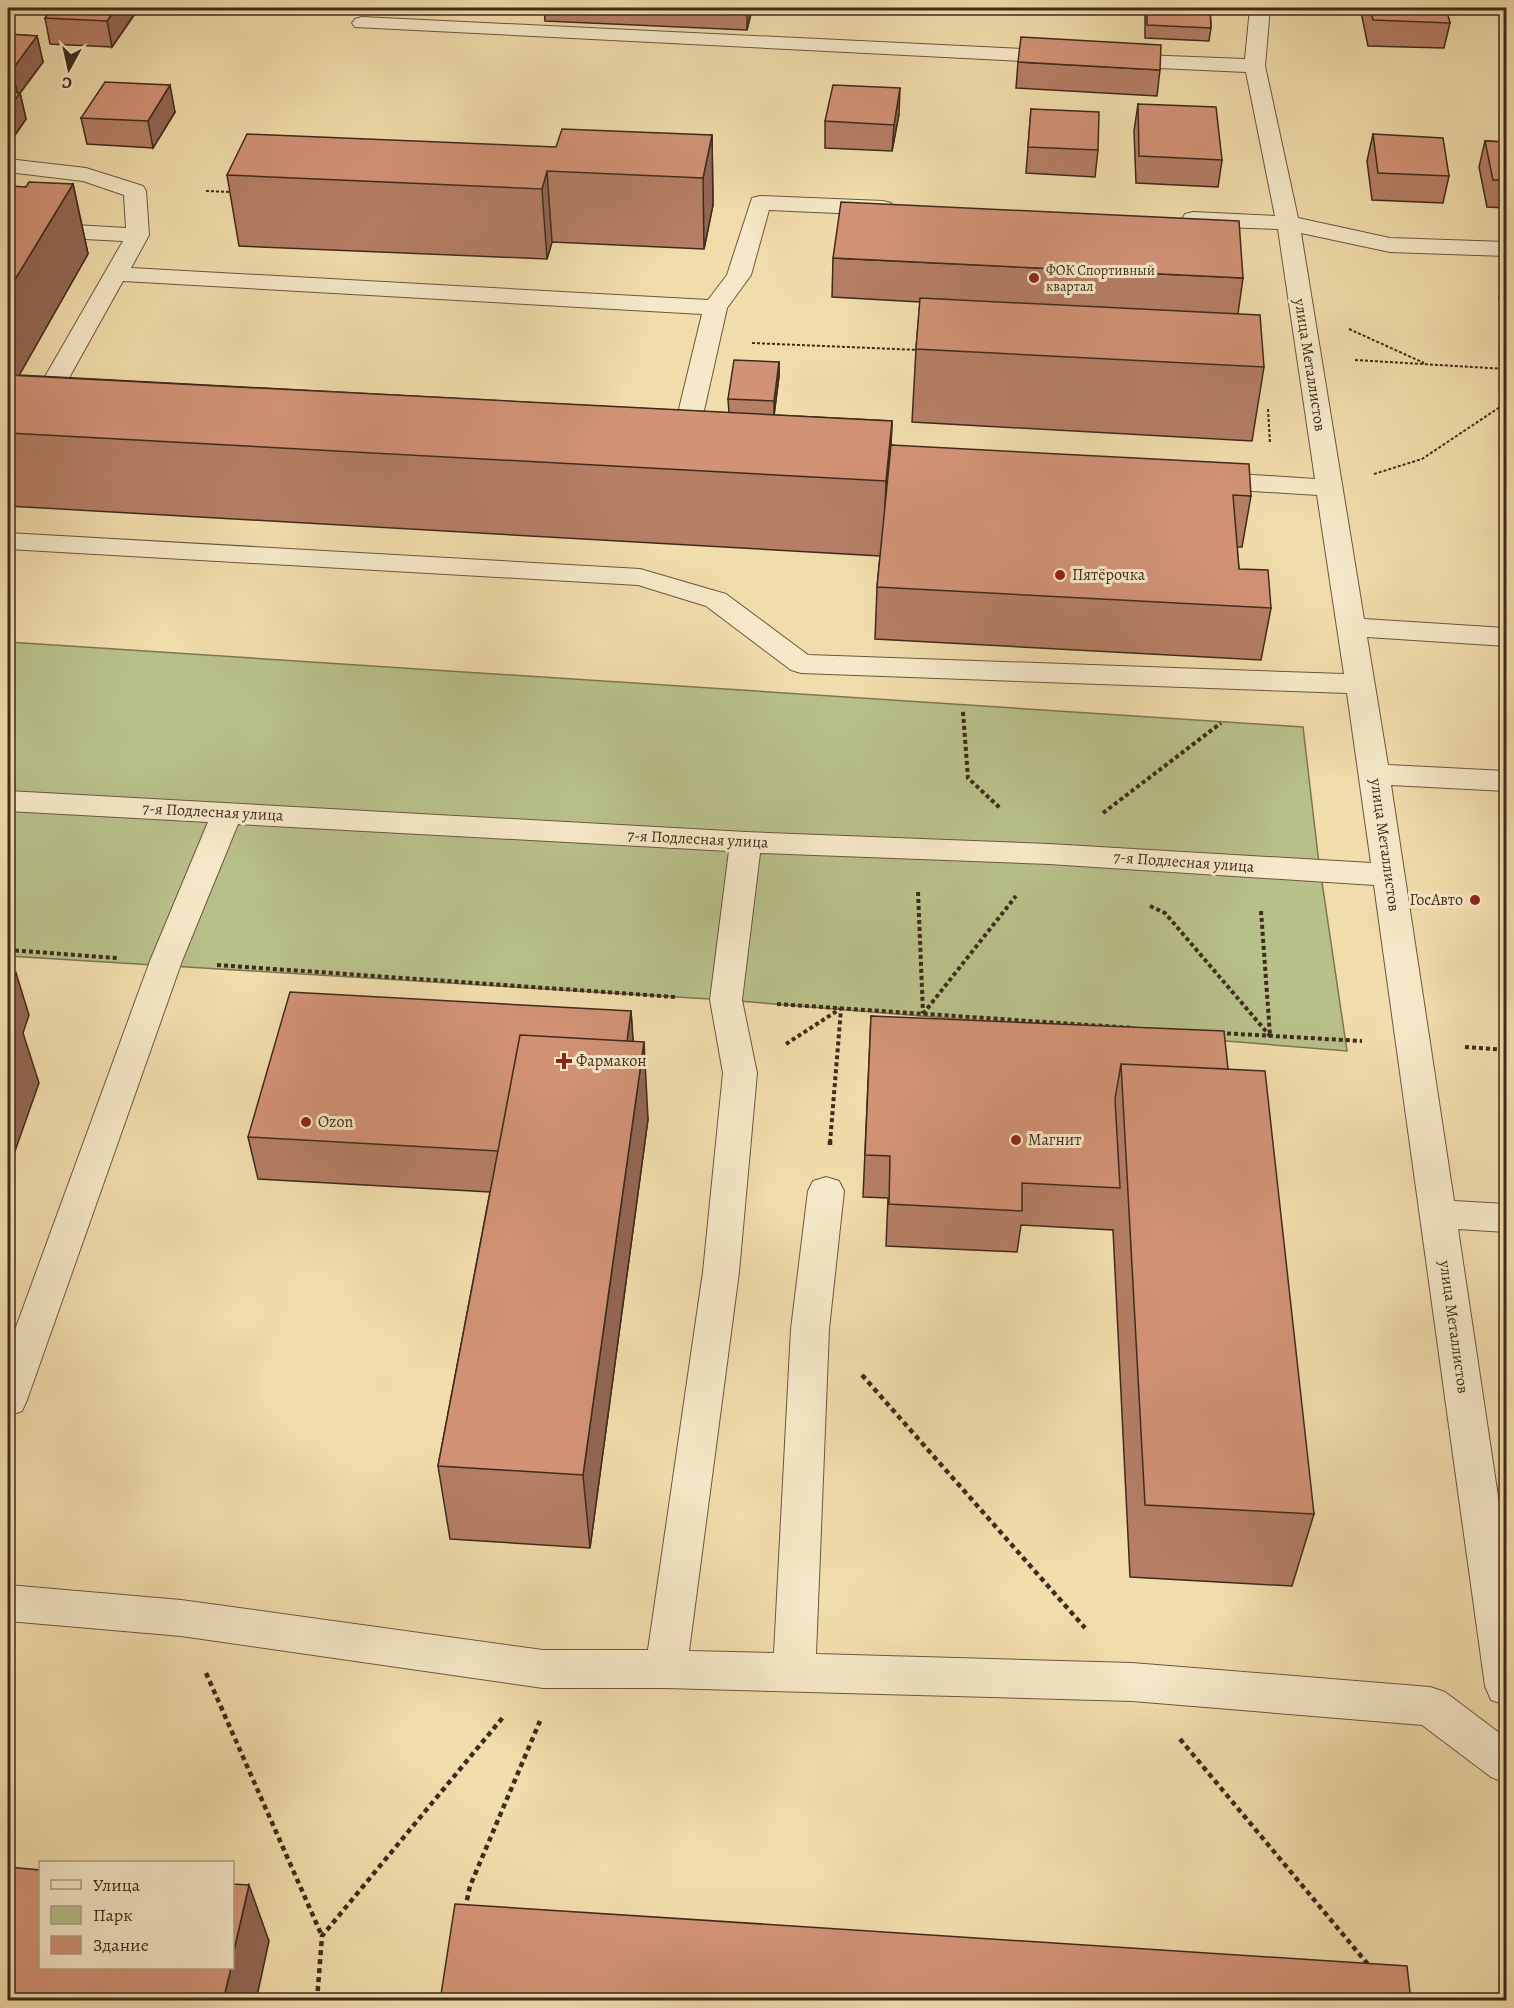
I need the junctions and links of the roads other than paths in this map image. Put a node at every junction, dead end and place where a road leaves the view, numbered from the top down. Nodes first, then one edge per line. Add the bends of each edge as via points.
1 (1260, 8) edge
2 (362, 23) dead end
3 (1078, 58) edge
4 (1101, 59) edge
5 (1255, 66) junction
6 (8, 166) edge
7 (901, 209) edge
8 (1171, 219) edge
9 (1288, 223) junction
10 (8, 228) edge
11 (138, 235) junction
12 (1506, 249) edge
13 (116, 274) junction
14 (715, 308) junction
15 (76, 410) edge
16 (683, 446) edge
17 (1177, 478) edge
18 (1329, 488) junction
19 (8, 541) edge
20 (1351, 627) junction
21 (1506, 637) edge
22 (1360, 684) junction
23 (1374, 774) junction
24 (1506, 781) edge
25 (8, 801) edge
26 (228, 812) junction
27 (746, 842) junction
28 (1389, 875) junction
29 (826, 1191) road end
30 (1438, 1214) junction
31 (1506, 1218) edge
32 (8, 1400) edge
33 (1493, 1509) edge
34 (8, 1603) edge
35 (666, 1670) junction
36 (794, 1674) junction
37 (1506, 1686) edge
38 (1506, 1763) edge

1 - 5 street, улица Металлистов
2 - 3 street
4 - 5 street
5 - 9 street, улица Металлистов
6 - 11 street via 86,175 135,191
7 - 14 street via 760,204 739,275
8 - 9 street
9 - 12 street via 1390,245
9 - 18 street, улица Металлистов
10 - 11 street
11 - 13 street
13 - 14 street
13 - 15 street via 40,408
14 - 16 street
17 - 18 street
18 - 20 street, улица Металлистов
19 - 22 street via 640,577 716,600 801,664
20 - 21 street
20 - 22 street, улица Металлистов
22 - 23 street, улица Металлистов
23 - 24 street
23 - 28 street, улица Металлистов
25 - 26 street, 7-я Подлесная улица
26 - 27 street, 7-я Подлесная улица
26 - 32 street via 166,962
27 - 28 street, 7-я Подлесная улица via 1048,854
27 - 35 street via 726,1000 741,1073 721,1272
28 - 30 street, улица Металлистов
29 - 36 street via 810,1329
30 - 31 street
30 - 33 street, улица Металлистов
33 - 37 street, улица Металлистов
34 - 35 street via 181,1618 553,1669
35 - 36 street
36 - 38 street via 1132,1682 1430,1706

